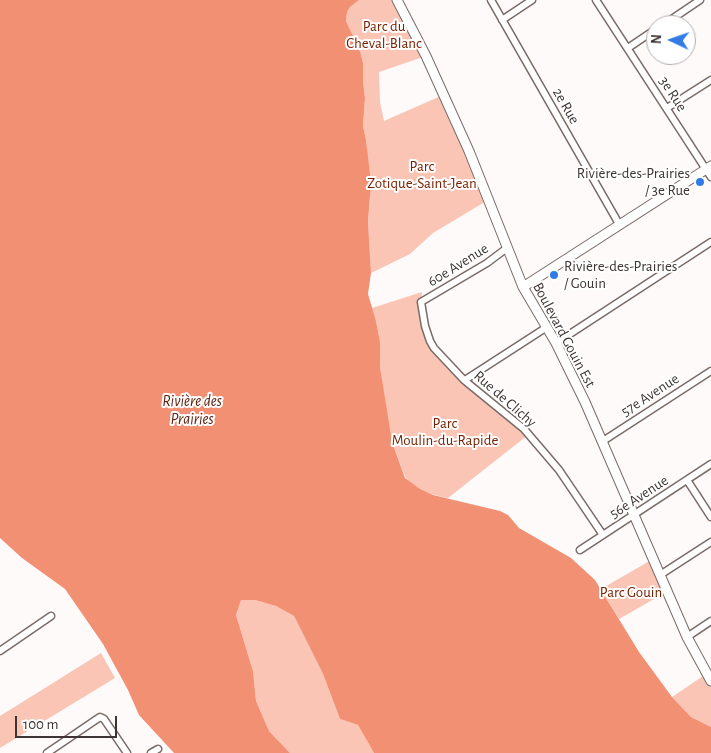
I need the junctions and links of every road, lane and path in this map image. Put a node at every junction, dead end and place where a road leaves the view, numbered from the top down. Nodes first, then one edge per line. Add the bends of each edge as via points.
1 (397, 0) edge
2 (490, 0) edge
3 (532, 0) edge
4 (596, 0) edge
5 (700, 0) edge
6 (677, 15) edge
7 (502, 20) junction
8 (646, 36) edge
9 (628, 48) junction
10 (711, 80) edge
11 (667, 108) junction
12 (709, 171) edge
13 (620, 224) junction
14 (711, 242) edge
15 (507, 248) junction
16 (523, 286) junction
17 (421, 302) joint
18 (547, 327) junction
19 (556, 343) junction
20 (711, 370) edge
21 (465, 380) junction
22 (603, 441) junction
23 (711, 464) edge
24 (687, 480) junction
25 (634, 514) junction
26 (711, 517) edge
27 (602, 535) junction
28 (711, 542) edge
29 (580, 550) dead end
30 (660, 575) junction
31 (51, 616) dead end
32 (711, 621) edge
33 (687, 637) junction
34 (0, 651) edge
35 (711, 681) edge
36 (158, 749) dead end
37 (47, 753) edge
38 (127, 753) edge
39 (151, 753) edge

1 - 15 street, Boulevard Gouin Est via 469,151
2 - 7 street, 2e Rue
3 - 7 street
4 - 9 street, 3e Rue
5 - 6 street
7 - 13 street, 2e Rue
8 - 9 street
9 - 11 street, 3e Rue
10 - 11 street
11 - 12 street, 3e Rue
12 - 13 street
13 - 16 street
14 - 19 street
15 - 16 street, Boulevard Gouin Est
15 - 17 street, 60e Avenue
16 - 18 street, Boulevard Gouin Est
17 - 21 street, Rue de Clichy via 430,341
18 - 19 street, Boulevard Gouin Est
18 - 21 street
19 - 22 street, Boulevard Gouin Est
20 - 22 street, 57e Avenue
21 - 27 street, Rue de Clichy via 524,430 559,470
22 - 25 street, Boulevard Gouin Est
23 - 24 street, 56e Avenue
24 - 25 street, 56e Avenue
24 - 26 street
25 - 27 street, 56e Avenue
25 - 30 street, Boulevard Gouin Est
27 - 29 street, 56e Avenue
28 - 30 street
30 - 33 street, Boulevard Gouin Est
31 - 34 street
32 - 33 street
33 - 35 street, Boulevard Gouin Est
36 - 39 street
37 - 38 street via 100,717 104,718

